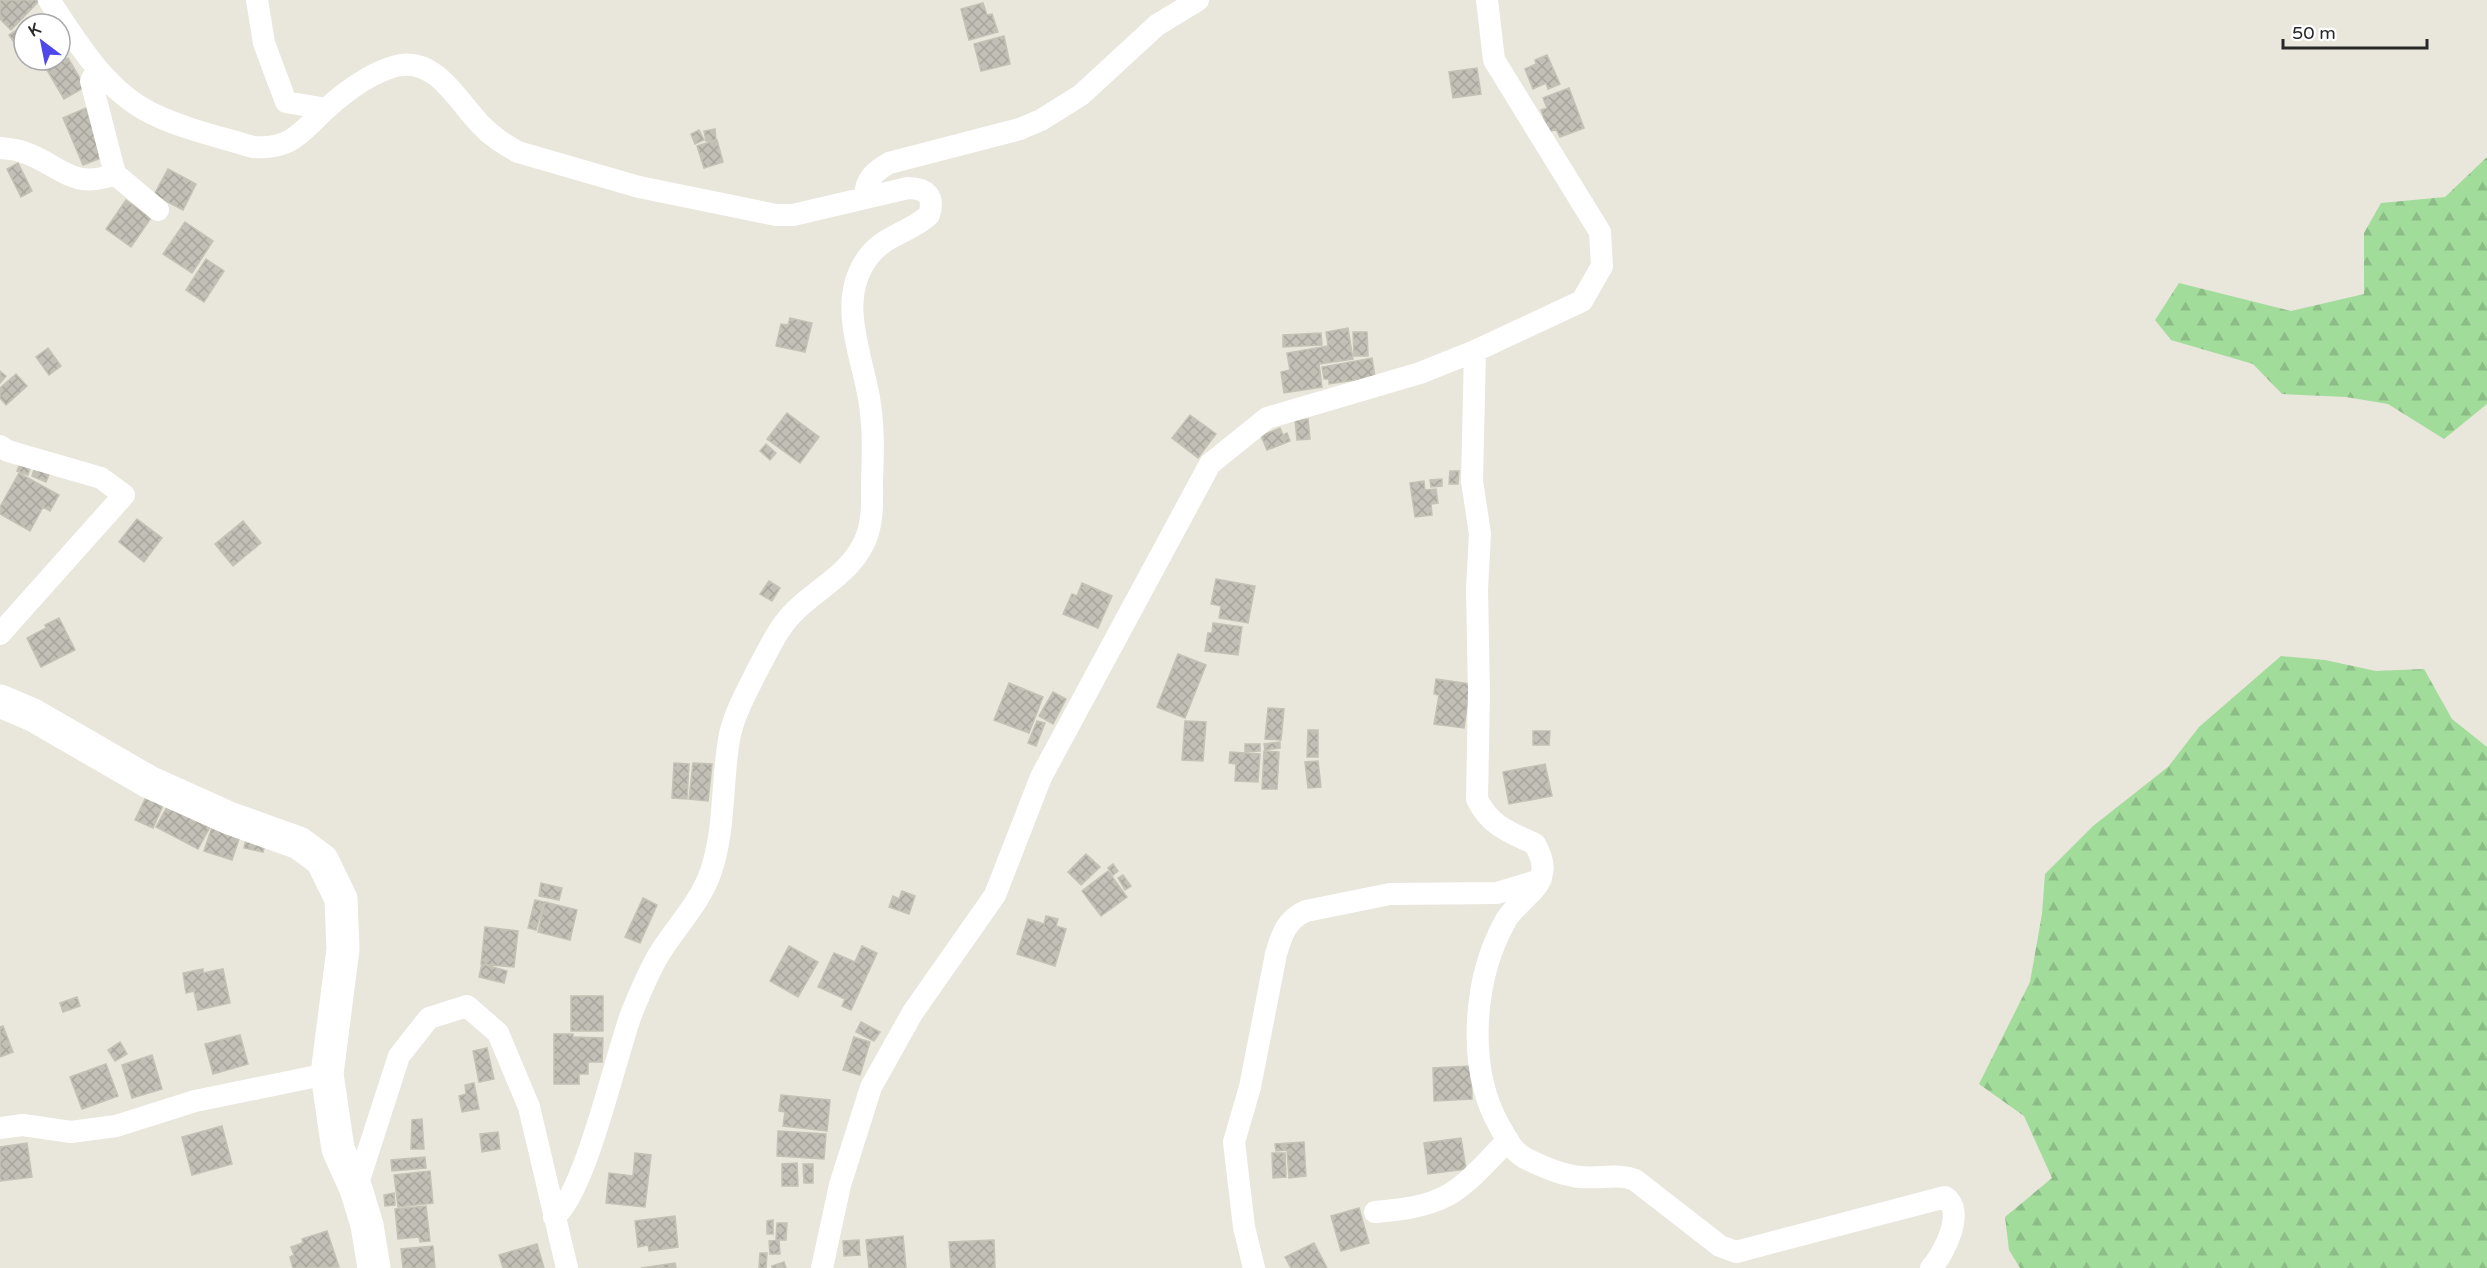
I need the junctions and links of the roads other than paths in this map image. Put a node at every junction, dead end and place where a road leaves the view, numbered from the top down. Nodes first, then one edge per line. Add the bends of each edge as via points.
1 (49, 0) edge
2 (256, 0) edge
3 (1198, 0) edge
4 (1486, 0) edge
5 (97, 70) junction
6 (326, 110) junction
7 (0, 148) edge
8 (115, 174) junction
9 (865, 196) junction
10 (158, 210) dead end
11 (1475, 351) junction
12 (0, 446) edge
13 (0, 634) edge
14 (0, 701) edge
15 (1540, 880) junction
16 (327, 1074) junction
17 (0, 1128) edge
18 (1508, 1140) junction
19 (356, 1189) junction
20 (1375, 1212) dead end
21 (554, 1217) junction
22 (374, 1268) edge
23 (567, 1268) edge
24 (822, 1268) edge
25 (1254, 1268) edge
26 (1931, 1268) edge

1 - 5 street
2 - 6 street via 264,43 286,102
3 - 9 street via 1143,36 1100,79 1061,109 1020,129 889,163 869,180
4 - 11 street via 1494,60 1600,232 1602,266 1582,301
5 - 6 street via 128,99 154,115 253,147 289,142
5 - 8 street via 92,81
6 - 9 street via 381,72 416,66 442,79 491,135 518,152 639,187 776,215 803,213
7 - 8 street via 24,152 67,176 98,180
8 - 10 street
9 - 21 street via 919,188 931,200 929,215 921,223 891,236 873,251 860,271 855,289 853,330 873,427 872,518 868,534 853,561 776,634 736,713 716,853 709,876 644,984 589,1150 568,1202
11 - 15 street via 1472,481 1480,534 1477,799 1484,814 1505,831 1535,844 1543,859
11 - 24 street via 1420,373 1267,418 1210,464 1041,777 995,895 913,1012 871,1087 840,1185
12 - 13 street via 100,477 124,495
14 - 16 street via 33,715 149,782 229,818 299,843 322,860 340,899 343,949
15 - 18 street via 1506,919 1484,975 1477,1023 1480,1074 1490,1110
15 - 25 street via 1497,893 1390,894 1306,911 1288,924 1276,954 1250,1087 1234,1142
16 - 17 street via 195,1101 116,1126 70,1132 23,1125
16 - 19 street via 338,1149
18 - 20 street via 1457,1190 1441,1199
18 - 26 street via 1525,1157 1580,1178 1625,1176 1635,1180 1720,1246 1736,1252 1945,1197 1951,1201 1954,1217 1948,1240
19 - 21 street via 399,1056 429,1018 467,1006 498,1033 525,1097
19 - 22 street
21 - 23 street

